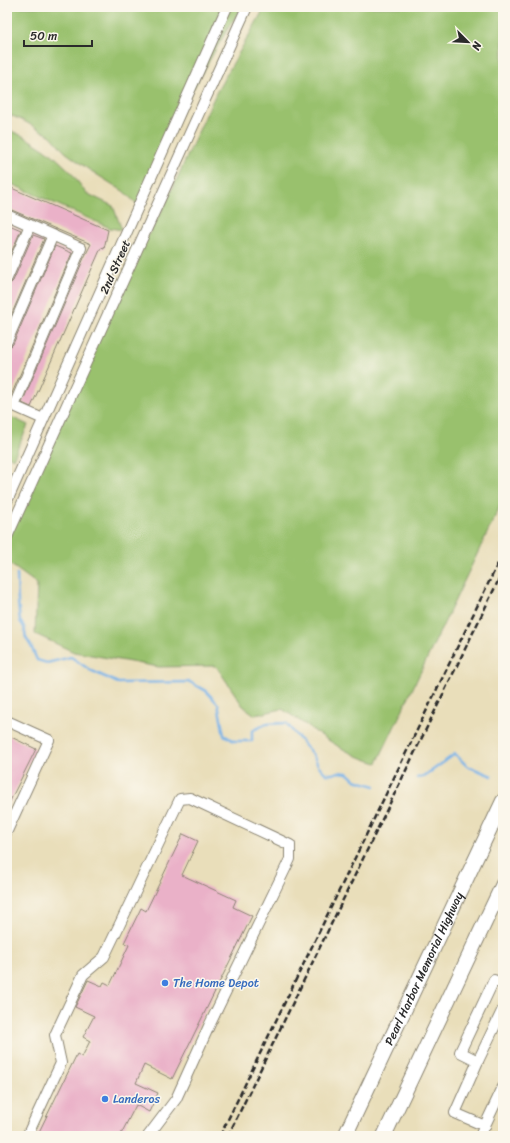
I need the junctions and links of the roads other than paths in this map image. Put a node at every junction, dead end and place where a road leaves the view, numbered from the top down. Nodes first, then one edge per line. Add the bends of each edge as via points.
1 (227, 7) edge
2 (247, 7) edge
3 (7, 215) edge
4 (30, 225) junction
5 (53, 235) junction
6 (7, 278) edge
7 (7, 341) edge
8 (43, 419) junction
9 (7, 501) edge
10 (7, 537) edge
11 (7, 721) edge
12 (503, 801) edge
13 (7, 831) edge
14 (503, 884) edge
15 (503, 984) edge
16 (503, 1009) edge
17 (478, 1061) junction
18 (503, 1087) edge
19 (485, 1126) junction
20 (27, 1136) edge
21 (148, 1136) edge
22 (345, 1136) edge
23 (384, 1136) edge
24 (480, 1136) edge

1 - 8 street, 2nd Street
2 - 10 street, 2nd Street
3 - 4 street
4 - 5 street
4 - 6 street
5 - 7 street
5 - 8 street via 81,248 14,406
8 - 9 street, 2nd Street
11 - 13 street via 49,740
12 - 22 highway, Pearl Harbor Memorial Highway
14 - 23 highway
15 - 17 street via 494,980 460,1052
16 - 17 street
17 - 19 street via 455,1112
18 - 19 street
19 - 24 street
20 - 21 street via 61,1063 55,1035 83,975 104,957 180,799 190,798 290,845 290,859 176,1099

